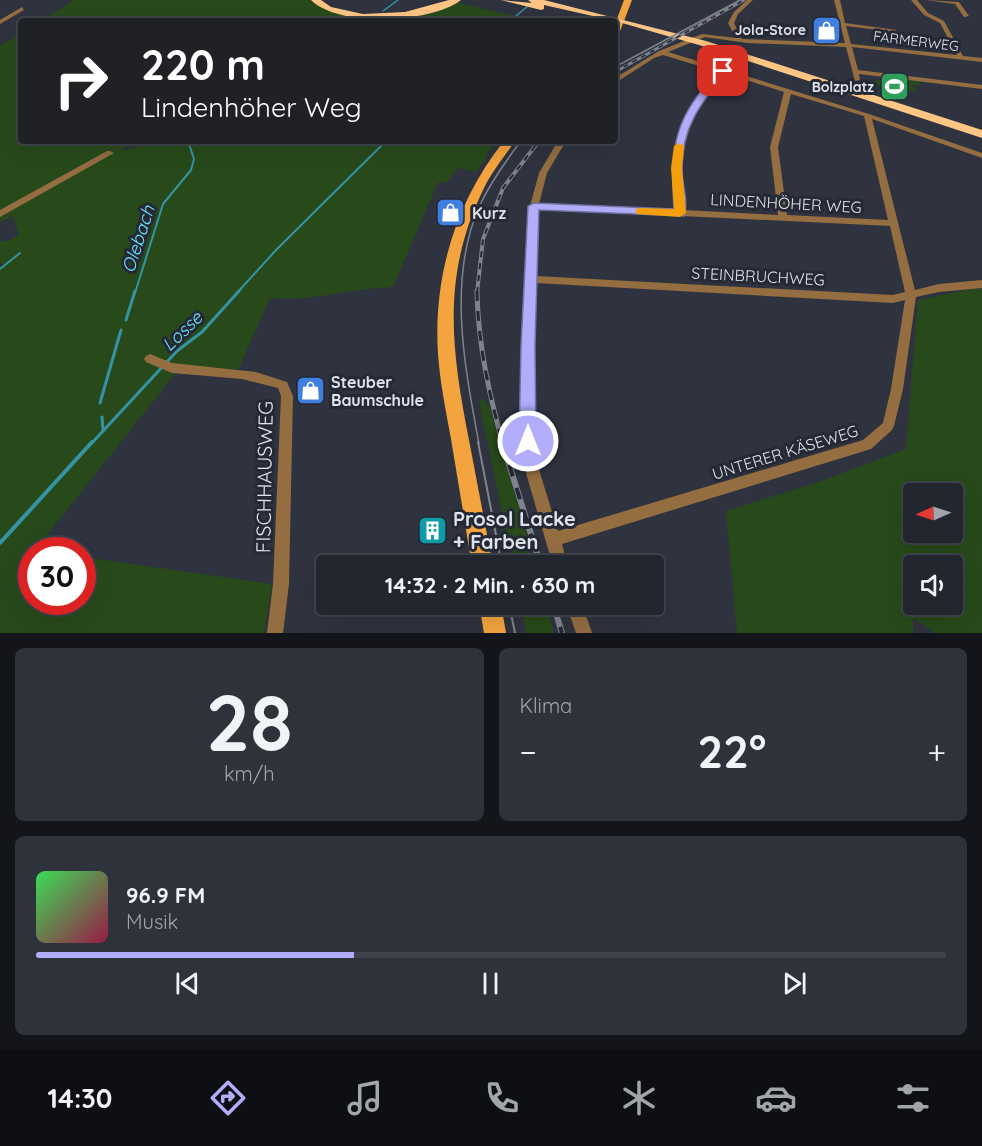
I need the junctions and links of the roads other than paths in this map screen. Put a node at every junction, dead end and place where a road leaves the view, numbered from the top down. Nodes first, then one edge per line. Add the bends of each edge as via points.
1 (315, 0) edge
2 (328, 0) edge
3 (455, 0) edge
4 (507, 0) edge
5 (532, 0) edge
6 (750, 0) edge
7 (837, 0) edge
8 (914, 0) edge
9 (928, 0) edge
10 (627, 1) edge
11 (548, 3) edge
12 (22, 9) dead end
13 (591, 15) junction
14 (966, 16) dead end
15 (598, 18) edge
16 (602, 18) edge
17 (0, 22) edge
18 (618, 22) edge
19 (843, 24) junction
20 (618, 25) edge
21 (618, 26) edge
22 (894, 30) dead end
23 (740, 40) junction
24 (702, 45) junction
25 (848, 45) junction
26 (662, 52) junction
27 (961, 58) junction
28 (982, 60) edge
29 (723, 71) junction
30 (856, 72) junction
31 (618, 79) edge
32 (857, 80) dead end
33 (982, 87) edge
34 (788, 91) junction
35 (867, 115) junction
36 (982, 134) edge
37 (982, 142) edge
38 (508, 144) edge
39 (560, 144) edge
40 (110, 153) dead end
41 (982, 156) edge
42 (534, 206) junction
43 (680, 213) junction
44 (0, 214) edge
45 (783, 218) junction
46 (894, 223) junction
47 (530, 279) junction
48 (982, 284) edge
49 (911, 295) junction
50 (150, 359) dead end
51 (553, 540) junction
52 (481, 555) edge
53 (558, 555) edge
54 (492, 615) edge
55 (578, 615) edge
56 (275, 633) edge
57 (495, 633) edge
58 (584, 633) edge

1 - 3 highway via 340,12 375,16 420,12
2 - 3 highway via 330,6 342,11 383,15 419,11
4 - 11 highway
5 - 11 highway
6 - 23 street via 731,23
7 - 19 street
8 - 27 street via 926,14 942,22
9 - 14 street via 957,3
10 - 21 main road
11 - 13 highway
11 - 13 highway
12 - 17 street
13 - 15 highway
13 - 16 highway
18 - 24 highway
19 - 22 street
19 - 25 street
20 - 24 highway
23 - 25 street, FARMERWEG
23 - 26 street via 699,35
24 - 36 highway
24 - 37 highway
25 - 27 street, FARMERWEG
25 - 30 street
26 - 29 street
26 - 31 street
27 - 28 street, FARMERWEG
29 - 34 street
29 - 43 street via 688,116 679,145 676,168
30 - 32 street
30 - 33 street
34 - 35 street
34 - 45 street via 774,147
35 - 41 street
35 - 46 street, UNTERER KÄSEWEG
38 - 52 main road via 481,181 460,230 449,279 445,340
39 - 42 street via 543,173
40 - 44 street
42 - 43 street, LINDENHÖHER WEG
42 - 47 street
43 - 45 street, LINDENHÖHER WEG
45 - 46 street, LINDENHÖHER WEG
46 - 49 street, UNTERER KÄSEWEG
47 - 49 street, STEINBRUCHWEG via 893,299
47 - 51 street via 528,441
48 - 49 street, STEINBRUCHWEG
49 - 51 street, UNTERER KÄSEWEG via 888,426 867,445
50 - 56 street, FISCHHAUSWEG via 171,368 239,374 283,385 287,396 281,584
51 - 53 street
54 - 57 main road
55 - 58 street

